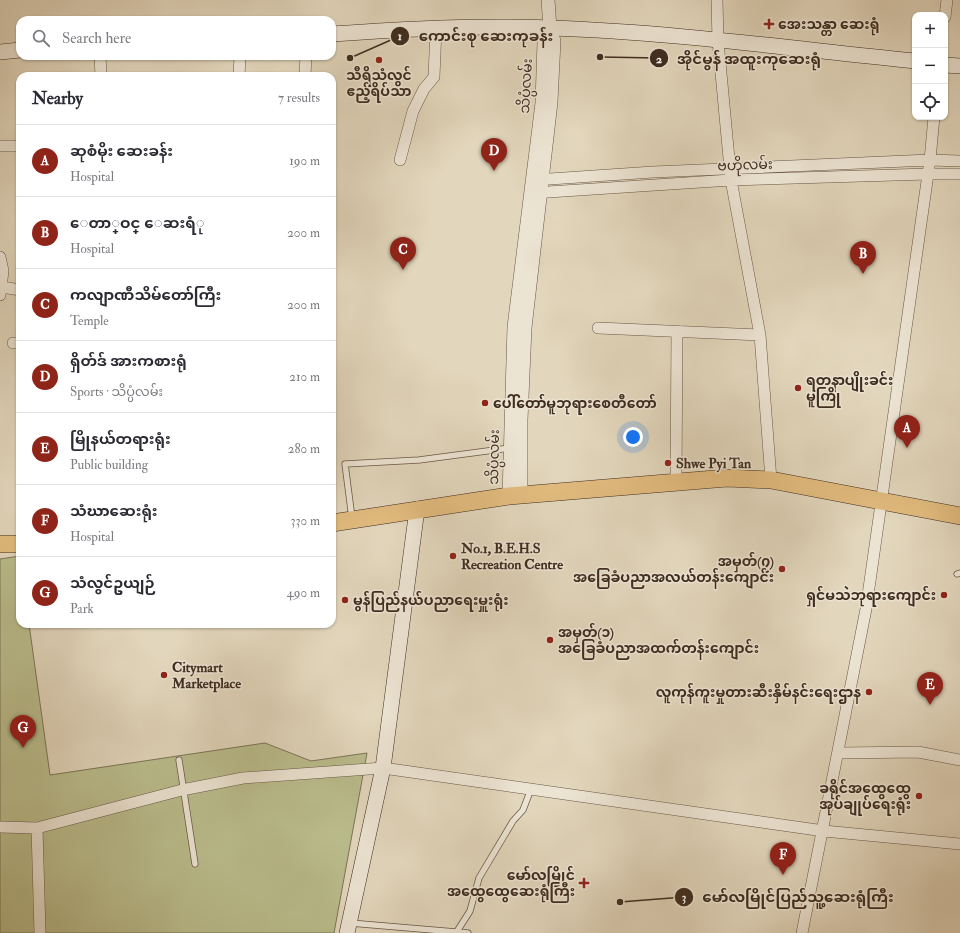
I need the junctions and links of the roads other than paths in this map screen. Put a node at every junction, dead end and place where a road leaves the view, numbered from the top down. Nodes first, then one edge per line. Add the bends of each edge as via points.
1 (548, 0) edge
2 (717, 0) edge
3 (947, 0) edge
4 (946, 12) edge
5 (436, 28) junction
6 (550, 28) junction
7 (336, 34) edge
8 (718, 41) junction
9 (16, 50) edge
10 (0, 52) edge
11 (100, 60) edge
12 (240, 60) edge
13 (306, 60) edge
14 (912, 61) edge
15 (948, 65) edge
16 (960, 66) edge
17 (101, 72) edge
18 (239, 72) edge
19 (305, 72) edge
20 (934, 120) edge
21 (0, 146) edge
22 (16, 146) edge
23 (400, 160) dead end
24 (930, 160) junction
25 (960, 161) edge
26 (928, 174) junction
27 (960, 174) edge
28 (731, 175) junction
29 (537, 186) junction
30 (0, 256) edge
31 (16, 290) edge
32 (1, 291) edge
33 (598, 328) dead end
34 (677, 331) junction
35 (760, 335) junction
36 (510, 448) junction
37 (771, 480) junction
38 (676, 481) junction
39 (515, 496) junction
40 (880, 500) junction
41 (417, 509) junction
42 (960, 516) edge
43 (352, 519) junction
44 (336, 522) edge
45 (0, 544) edge
46 (16, 544) edge
47 (839, 753) junction
48 (179, 760) dead end
49 (960, 760) edge
50 (383, 768) junction
51 (532, 789) junction
52 (182, 790) junction
53 (0, 828) edge
54 (37, 828) junction
55 (824, 831) junction
56 (960, 844) edge
57 (195, 864) dead end
58 (348, 928) edge
59 (456, 932) edge
60 (40, 933) edge
61 (468, 933) edge
62 (802, 933) edge

1 - 6 street
2 - 8 street
3 - 4 street
5 - 6 main road
5 - 7 main road
5 - 23 street via 434,77 424,89 413,111
6 - 8 main road
6 - 29 street, သိပ္ပံလမ်း via 544,42
8 - 14 main road
8 - 28 street
9 - 10 main road
11 - 17 street
12 - 18 street
13 - 19 street
15 - 16 main road
20 - 24 street
21 - 22 street
24 - 25 street, ဗဟိုလမ်း
24 - 26 street
24 - 28 street, ဗဟိုလမ်း
26 - 27 street, ဗဟိုလမ်း
26 - 28 street, ဗဟိုလမ်း
26 - 40 street
28 - 29 street, ဗဟိုလမ်း
28 - 35 street
29 - 36 street, သိပ္ပံလမ်း via 514,328
29 - 39 street, သိပ္ပံလမ်း
30 - 32 street via 3,271
31 - 32 street
33 - 34 street
34 - 35 street
34 - 38 street
35 - 37 street
36 - 39 street, သိပ္ပံလမ်း
36 - 43 lane via 419,460 345,464
37 - 38 main road via 727,478
37 - 40 main road
38 - 39 main road
39 - 41 main road
40 - 42 main road
40 - 47 street via 866,609
41 - 43 main road
41 - 50 main road
43 - 44 main road
45 - 46 main road
47 - 49 street via 918,752
47 - 55 street
48 - 52 lane
50 - 51 street
50 - 52 street via 244,778
50 - 58 main road
51 - 55 street
51 - 59 lane via 523,810 513,821 479,878 470,911
52 - 54 street
52 - 57 lane
53 - 54 street
54 - 60 street
55 - 56 street
55 - 62 street
58 - 59 lane
59 - 61 lane

